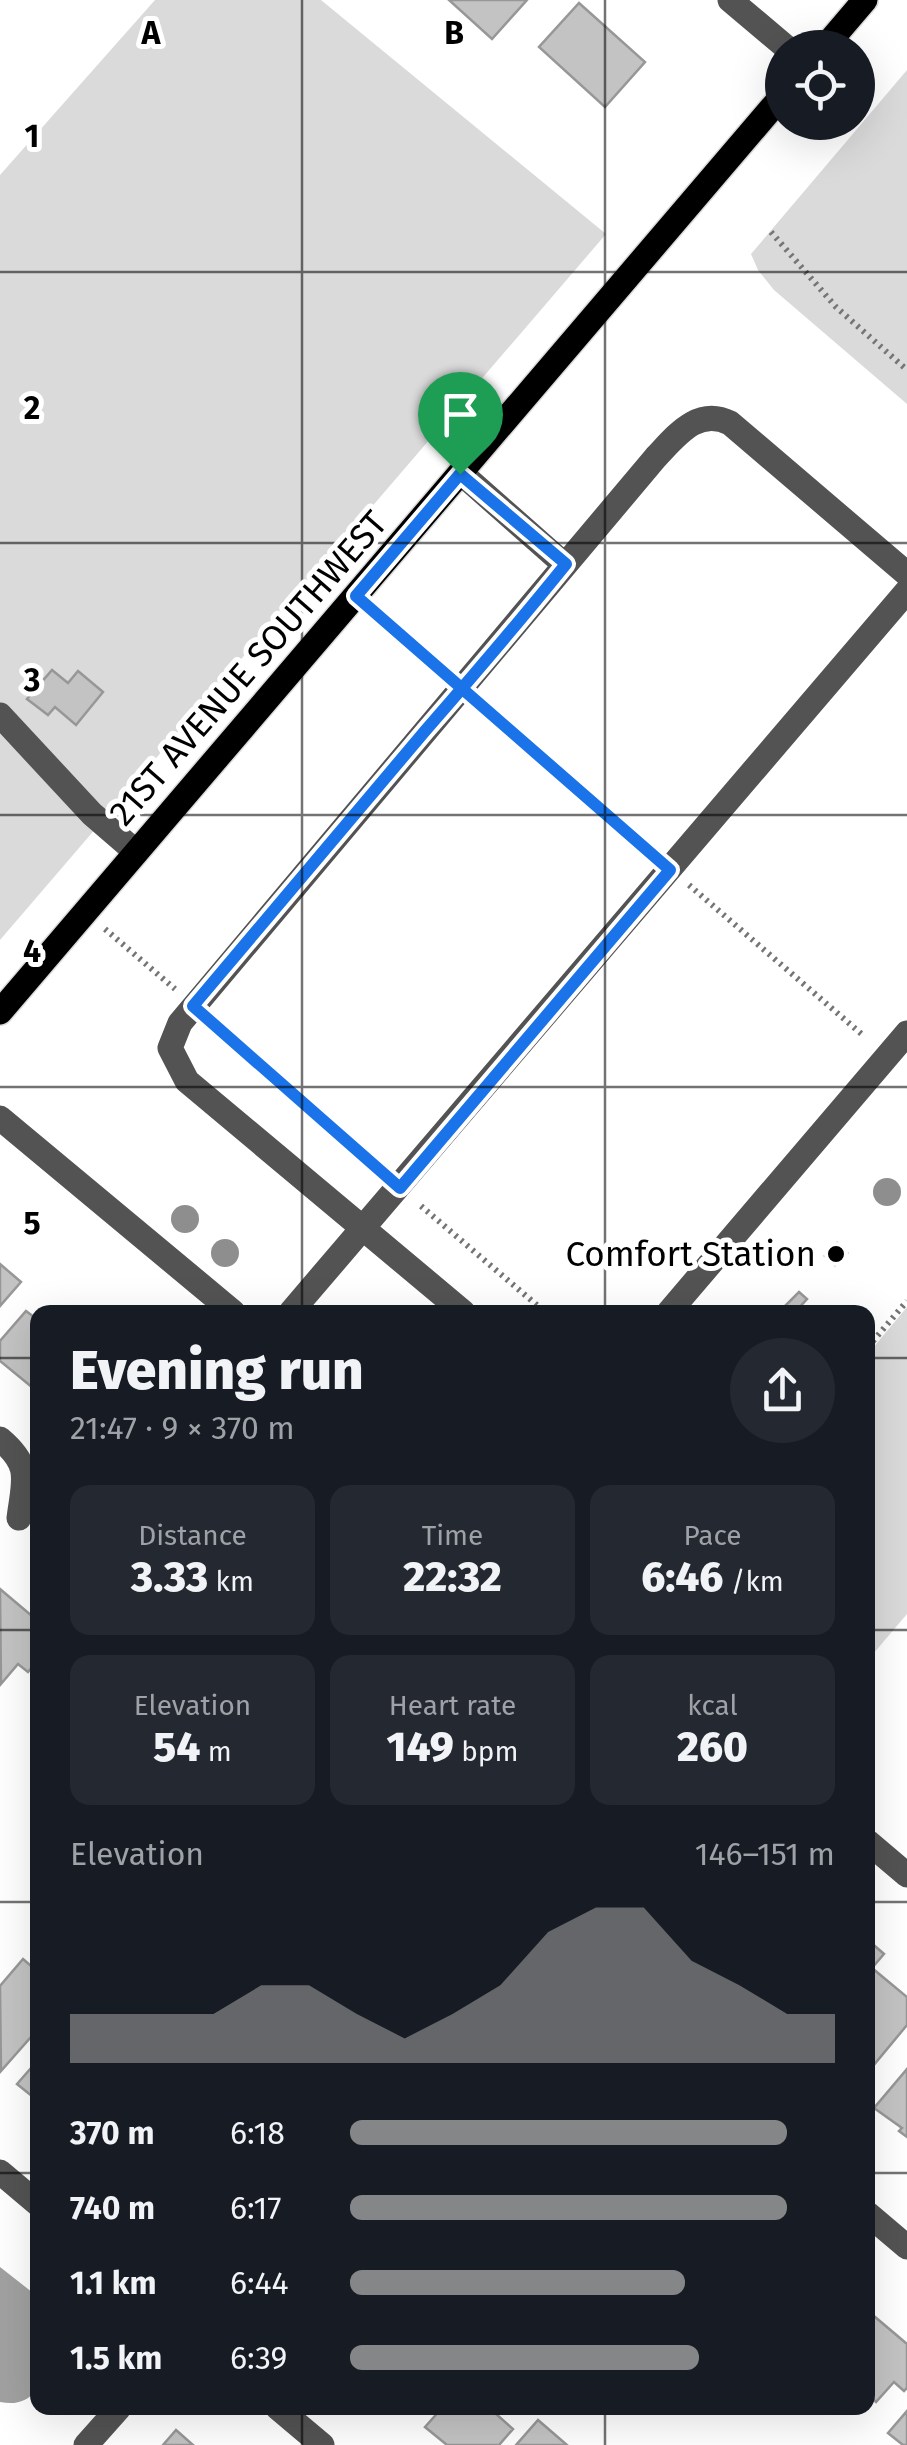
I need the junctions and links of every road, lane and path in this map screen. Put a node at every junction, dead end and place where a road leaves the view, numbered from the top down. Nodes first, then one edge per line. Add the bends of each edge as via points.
1 (730, 0) edge
2 (865, 0) edge
3 (766, 30) edge
4 (839, 30) edge
5 (765, 116) edge
6 (771, 232) dead end
7 (907, 370) edge
8 (460, 474) junction
9 (566, 564) junction
10 (907, 574) edge
11 (907, 592) edge
12 (356, 596) junction
13 (461, 690) junction
14 (0, 715) edge
15 (136, 852) junction
16 (670, 870) junction
17 (85, 912) junction
18 (193, 1006) junction
19 (0, 1012) edge
20 (907, 1033) edge
21 (888, 1056) junction
22 (0, 1118) edge
23 (400, 1188) junction
24 (364, 1230) junction
25 (907, 1300) edge
26 (225, 1305) edge
27 (296, 1305) edge
28 (455, 1305) edge
29 (536, 1305) edge
30 (674, 1305) edge
31 (875, 1339) edge
32 (0, 1440) edge
33 (19, 1519) edge
34 (875, 1848) edge
35 (907, 1875) edge
36 (0, 2172) edge
37 (30, 2197) edge
38 (875, 2220) edge
39 (907, 2247) edge
40 (112, 2415) edge
41 (286, 2415) edge
42 (86, 2445) edge
43 (322, 2445) edge

1 - 3 street
2 - 4 main road
5 - 8 main road, 21ST AVENUE SOUTHWEST
6 - 7 path via 836,307
8 - 9 street
8 - 12 main road, 21ST AVENUE SOUTHWEST
9 - 10 street via 678,434 716,417
9 - 13 street
11 - 16 street
12 - 13 path
12 - 15 main road, 21ST AVENUE SOUTHWEST
13 - 16 path
13 - 18 street
14 - 15 street
15 - 17 main road, 21ST AVENUE SOUTHWEST
16 - 21 path
16 - 23 street
17 - 18 path
17 - 19 main road, 21ST AVENUE SOUTHWEST
18 - 23 path
18 - 24 street via 170,1044 182,1076
20 - 21 street
21 - 30 street
22 - 26 street
23 - 24 street
23 - 29 path
24 - 27 street
24 - 28 street
25 - 31 path
32 - 33 street via 25,1468
34 - 35 street
36 - 37 street
38 - 39 street
40 - 42 street
41 - 43 street

